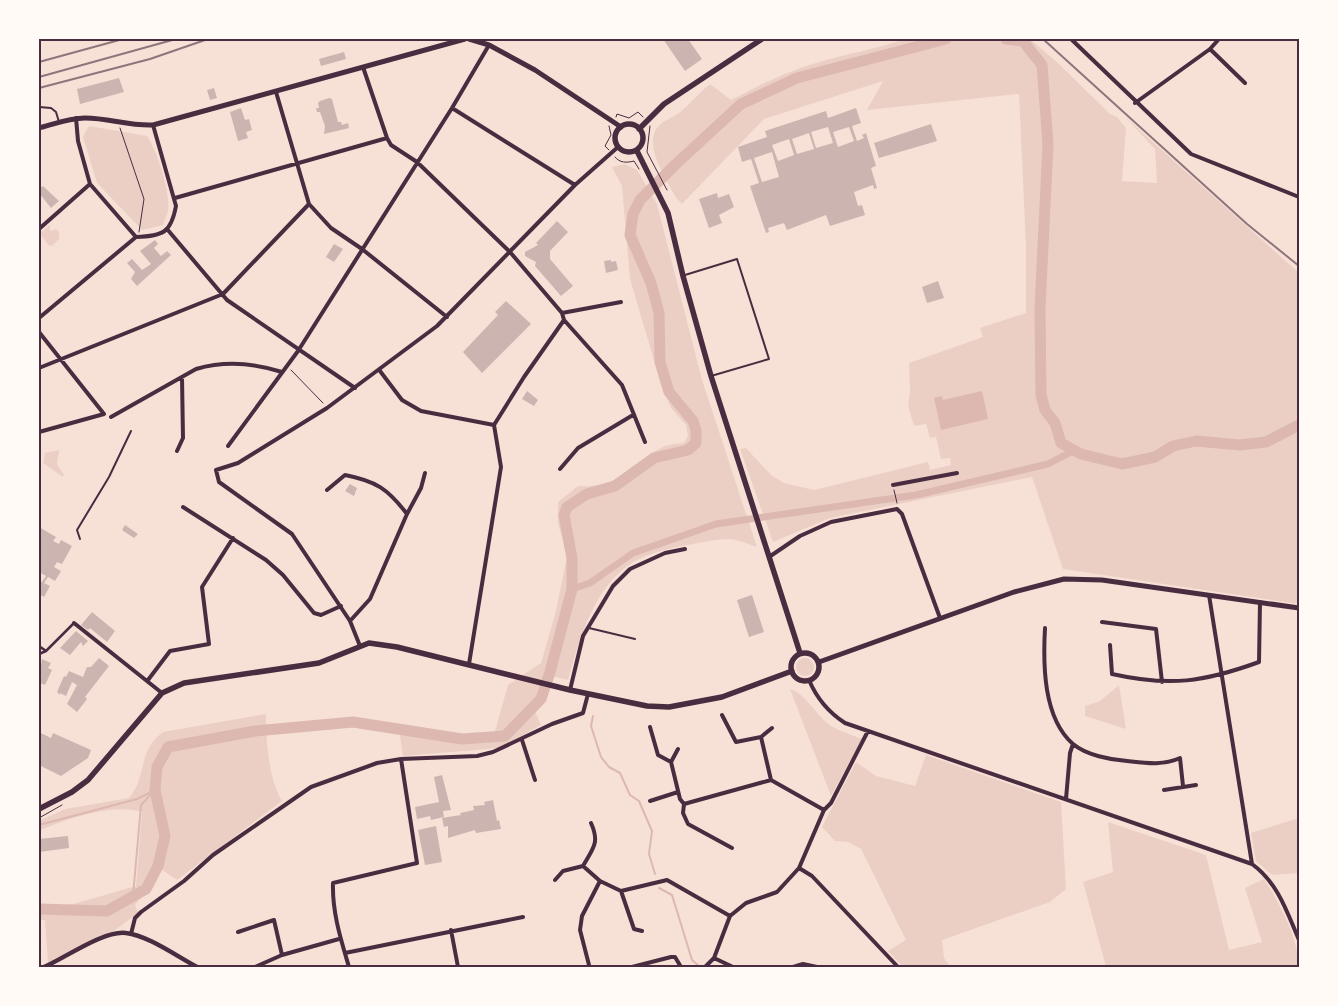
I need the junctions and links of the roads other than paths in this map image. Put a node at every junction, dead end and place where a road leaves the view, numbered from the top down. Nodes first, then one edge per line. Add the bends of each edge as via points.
1 (465, 39) edge
2 (469, 39) edge
3 (493, 39) edge
4 (762, 39) edge
5 (1072, 39) edge
6 (1219, 39) edge
7 (489, 45) junction
8 (1210, 49) junction
9 (363, 67) junction
10 (1245, 83) dead end
11 (276, 92) junction
12 (1135, 103) junction
13 (39, 107) edge
14 (452, 108) junction
15 (76, 118) junction
16 (59, 122) junction
17 (153, 125) junction
18 (621, 127) junction
19 (39, 128) edge
20 (640, 128) junction
21 (387, 138) junction
22 (618, 147) junction
23 (637, 151) junction
24 (417, 162) junction
25 (296, 165) junction
26 (90, 184) junction
27 (575, 185) junction
28 (1299, 197) edge
29 (175, 198) junction
30 (309, 204) junction
31 (39, 229) edge
32 (167, 229) junction
33 (136, 236) junction
34 (362, 249) junction
35 (510, 252) junction
36 (683, 276) junction
37 (223, 294) junction
38 (621, 302) dead end
39 (562, 313) junction
40 (39, 318) edge
41 (447, 318) junction
42 (564, 320) junction
43 (39, 332) edge
44 (298, 351) junction
45 (61, 359) junction
46 (39, 368) edge
47 (380, 371) junction
48 (282, 372) junction
49 (182, 376) junction
50 (712, 376) junction
51 (355, 388) junction
52 (633, 415) junction
53 (111, 417) dead end
54 (494, 425) junction
55 (132, 431) dead end
56 (39, 432) edge
57 (645, 442) dead end
58 (228, 446) dead end
59 (177, 451) dead end
60 (560, 469) dead end
61 (957, 472) dead end
62 (425, 473) dead end
63 (894, 488) road end
64 (326, 490) dead end
65 (183, 507) dead end
66 (407, 514) junction
67 (234, 538) junction
68 (80, 539) dead end
69 (685, 549) dead end
70 (769, 557) junction
71 (1209, 595) junction
72 (1260, 602) junction
73 (340, 606) junction
74 (1299, 608) edge
75 (940, 618) junction
76 (350, 621) junction
77 (1102, 622) dead end
78 (74, 623) joint
79 (587, 627) junction
80 (1045, 628) dead end
81 (635, 639) dead end
82 (1110, 645) dead end
83 (39, 646) edge
84 (360, 646) junction
85 (46, 651) junction
86 (800, 653) junction
87 (39, 654) edge
88 (819, 662) junction
89 (469, 664) junction
90 (792, 672) junction
91 (1222, 676) junction
92 (148, 680) junction
93 (809, 680) junction
94 (1162, 682) junction
95 (570, 690) junction
96 (162, 693) junction
97 (588, 694) junction
98 (722, 715) dead end
99 (650, 727) dead end
100 (772, 728) dead end
101 (868, 731) junction
102 (761, 737) junction
103 (522, 740) junction
104 (1073, 744) junction
105 (678, 750) dead end
106 (401, 760) junction
107 (671, 762) junction
108 (535, 780) dead end
109 (771, 780) junction
110 (1196, 785) dead end
111 (1183, 786) junction
112 (1164, 790) dead end
113 (678, 792) junction
114 (1066, 799) junction
115 (650, 801) dead end
116 (684, 804) junction
117 (39, 809) edge
118 (824, 810) junction
119 (591, 823) dead end
120 (732, 848) dead end
121 (1252, 864) junction
122 (583, 866) junction
123 (799, 868) junction
124 (554, 880) dead end
125 (600, 881) junction
126 (621, 891) junction
127 (730, 916) junction
128 (523, 917) dead end
129 (451, 930) junction
130 (642, 931) dead end
131 (238, 932) dead end
132 (131, 934) junction
133 (339, 939) junction
134 (1299, 940) edge
135 (345, 953) junction
136 (282, 955) junction
137 (714, 958) junction
138 (589, 965) dead end
139 (44, 967) edge
140 (197, 967) edge
141 (255, 967) edge
142 (349, 967) edge
143 (458, 967) edge
144 (632, 967) edge
145 (681, 967) edge
146 (706, 967) edge
147 (733, 967) edge
148 (794, 967) edge
149 (817, 967) edge
150 (898, 967) edge

1 - 9 main road
2 - 7 main road
3 - 7 main road
4 - 20 main road via 664,104
5 - 12 street
6 - 8 street
7 - 14 street
7 - 18 main road via 535,70
8 - 10 street
8 - 12 street
9 - 11 main road
9 - 21 street
11 - 17 main road
11 - 25 street
12 - 28 street via 1191,154
13 - 16 lane via 52,108
14 - 24 street
14 - 27 street
15 - 16 main road
15 - 17 main road
15 - 26 street via 78,141
16 - 19 main road
17 - 29 street
18 - 20 main road via 630,124
18 - 22 main road via 615,137
20 - 23 main road via 643,142
21 - 24 street via 391,145
21 - 25 street
22 - 23 main road via 625,152
22 - 27 street
23 - 36 main road via 668,213
24 - 34 street
24 - 35 street
25 - 29 street
25 - 30 street
26 - 31 street
26 - 33 street
27 - 35 street
29 - 32 street via 174,218
30 - 34 street via 331,228
30 - 37 street
32 - 33 street via 156,236
32 - 37 street
33 - 40 street
34 - 41 street
34 - 44 street
35 - 39 street
35 - 41 street
36 - 50 main road
36 - 50 lane via 737,259 769,359
37 - 44 street
37 - 45 street
38 - 39 street
39 - 42 street
41 - 47 street
42 - 52 street via 622,385
42 - 54 street
43 - 45 street
44 - 48 street
44 - 51 street
45 - 46 street
45 - 56 street via 104,414
47 - 51 street
47 - 54 street via 402,400 421,412
48 - 49 street via 235,363 210,365
48 - 58 street
49 - 53 street
49 - 59 street via 183,438
50 - 70 main road
51 - 73 street via 238,464 216,470 219,482 292,534
52 - 57 street
52 - 60 street via 578,448
54 - 89 street via 501,467
55 - 68 lane via 77,530
61 - 63 street
62 - 66 street
64 - 66 street via 345,475 361,478 391,493
65 - 67 street
66 - 76 street via 370,599
67 - 73 street via 277,570 314,613 321,615
67 - 92 street via 202,587 209,644 170,652
69 - 79 street via 665,553 630,569 613,586
70 - 75 street via 800,536 831,522 897,509 902,514
70 - 86 main road
71 - 72 main road
71 - 75 main road via 1064,578
71 - 91 street
72 - 74 main road
72 - 91 street via 1259,662
73 - 76 street
75 - 88 main road
76 - 84 street
77 - 94 street via 1156,629
78 - 85 street
78 - 92 street
79 - 81 lane
79 - 95 street
80 - 104 street via 1044,650 1053,717
82 - 94 street via 1112,674
83 - 85 street
84 - 89 main road via 382,644
84 - 96 main road via 319,664 184,683
85 - 87 street
86 - 88 main road via 812,654
86 - 90 main road via 791,662
88 - 93 main road via 819,671
89 - 95 main road
90 - 93 main road via 801,680
90 - 97 main road via 722,697 669,706 647,706
91 - 94 street
91 - 121 street
92 - 96 street
93 - 101 street via 830,713 845,723
95 - 97 main road
96 - 117 main road via 88,780
97 - 103 street via 583,713
98 - 102 street via 736,742
99 - 107 street via 658,755
100 - 102 street
101 - 114 street
101 - 118 street via 831,803
102 - 109 street
103 - 106 street via 477,756
103 - 108 street
104 - 111 street via 1116,760 1170,763 1180,758
104 - 114 street
105 - 107 street
106 - 132 street via 377,763 339,775 296,795 142,912 135,918
106 - 133 street via 417,863 333,883
107 - 113 street
109 - 116 street
109 - 118 street
110 - 111 street
111 - 112 street
113 - 115 street
113 - 116 street
114 - 121 street
116 - 120 street via 683,813 688,824
118 - 123 street
119 - 122 street via 596,841
121 - 134 street via 1277,890
122 - 124 street via 563,871
122 - 125 street
123 - 127 street via 777,892 746,903
123 - 150 street via 812,876
125 - 126 street
125 - 138 street via 582,916 580,930
126 - 127 street via 668,880
126 - 130 street via 634,929
127 - 137 street
128 - 129 street
129 - 135 street
129 - 143 street
131 - 136 street via 274,920
132 - 139 street via 106,937
132 - 140 street
133 - 135 street
133 - 136 street
135 - 142 street
136 - 141 street
137 - 146 street
137 - 147 street
144 - 145 street via 676,957
148 - 149 street via 803,964

